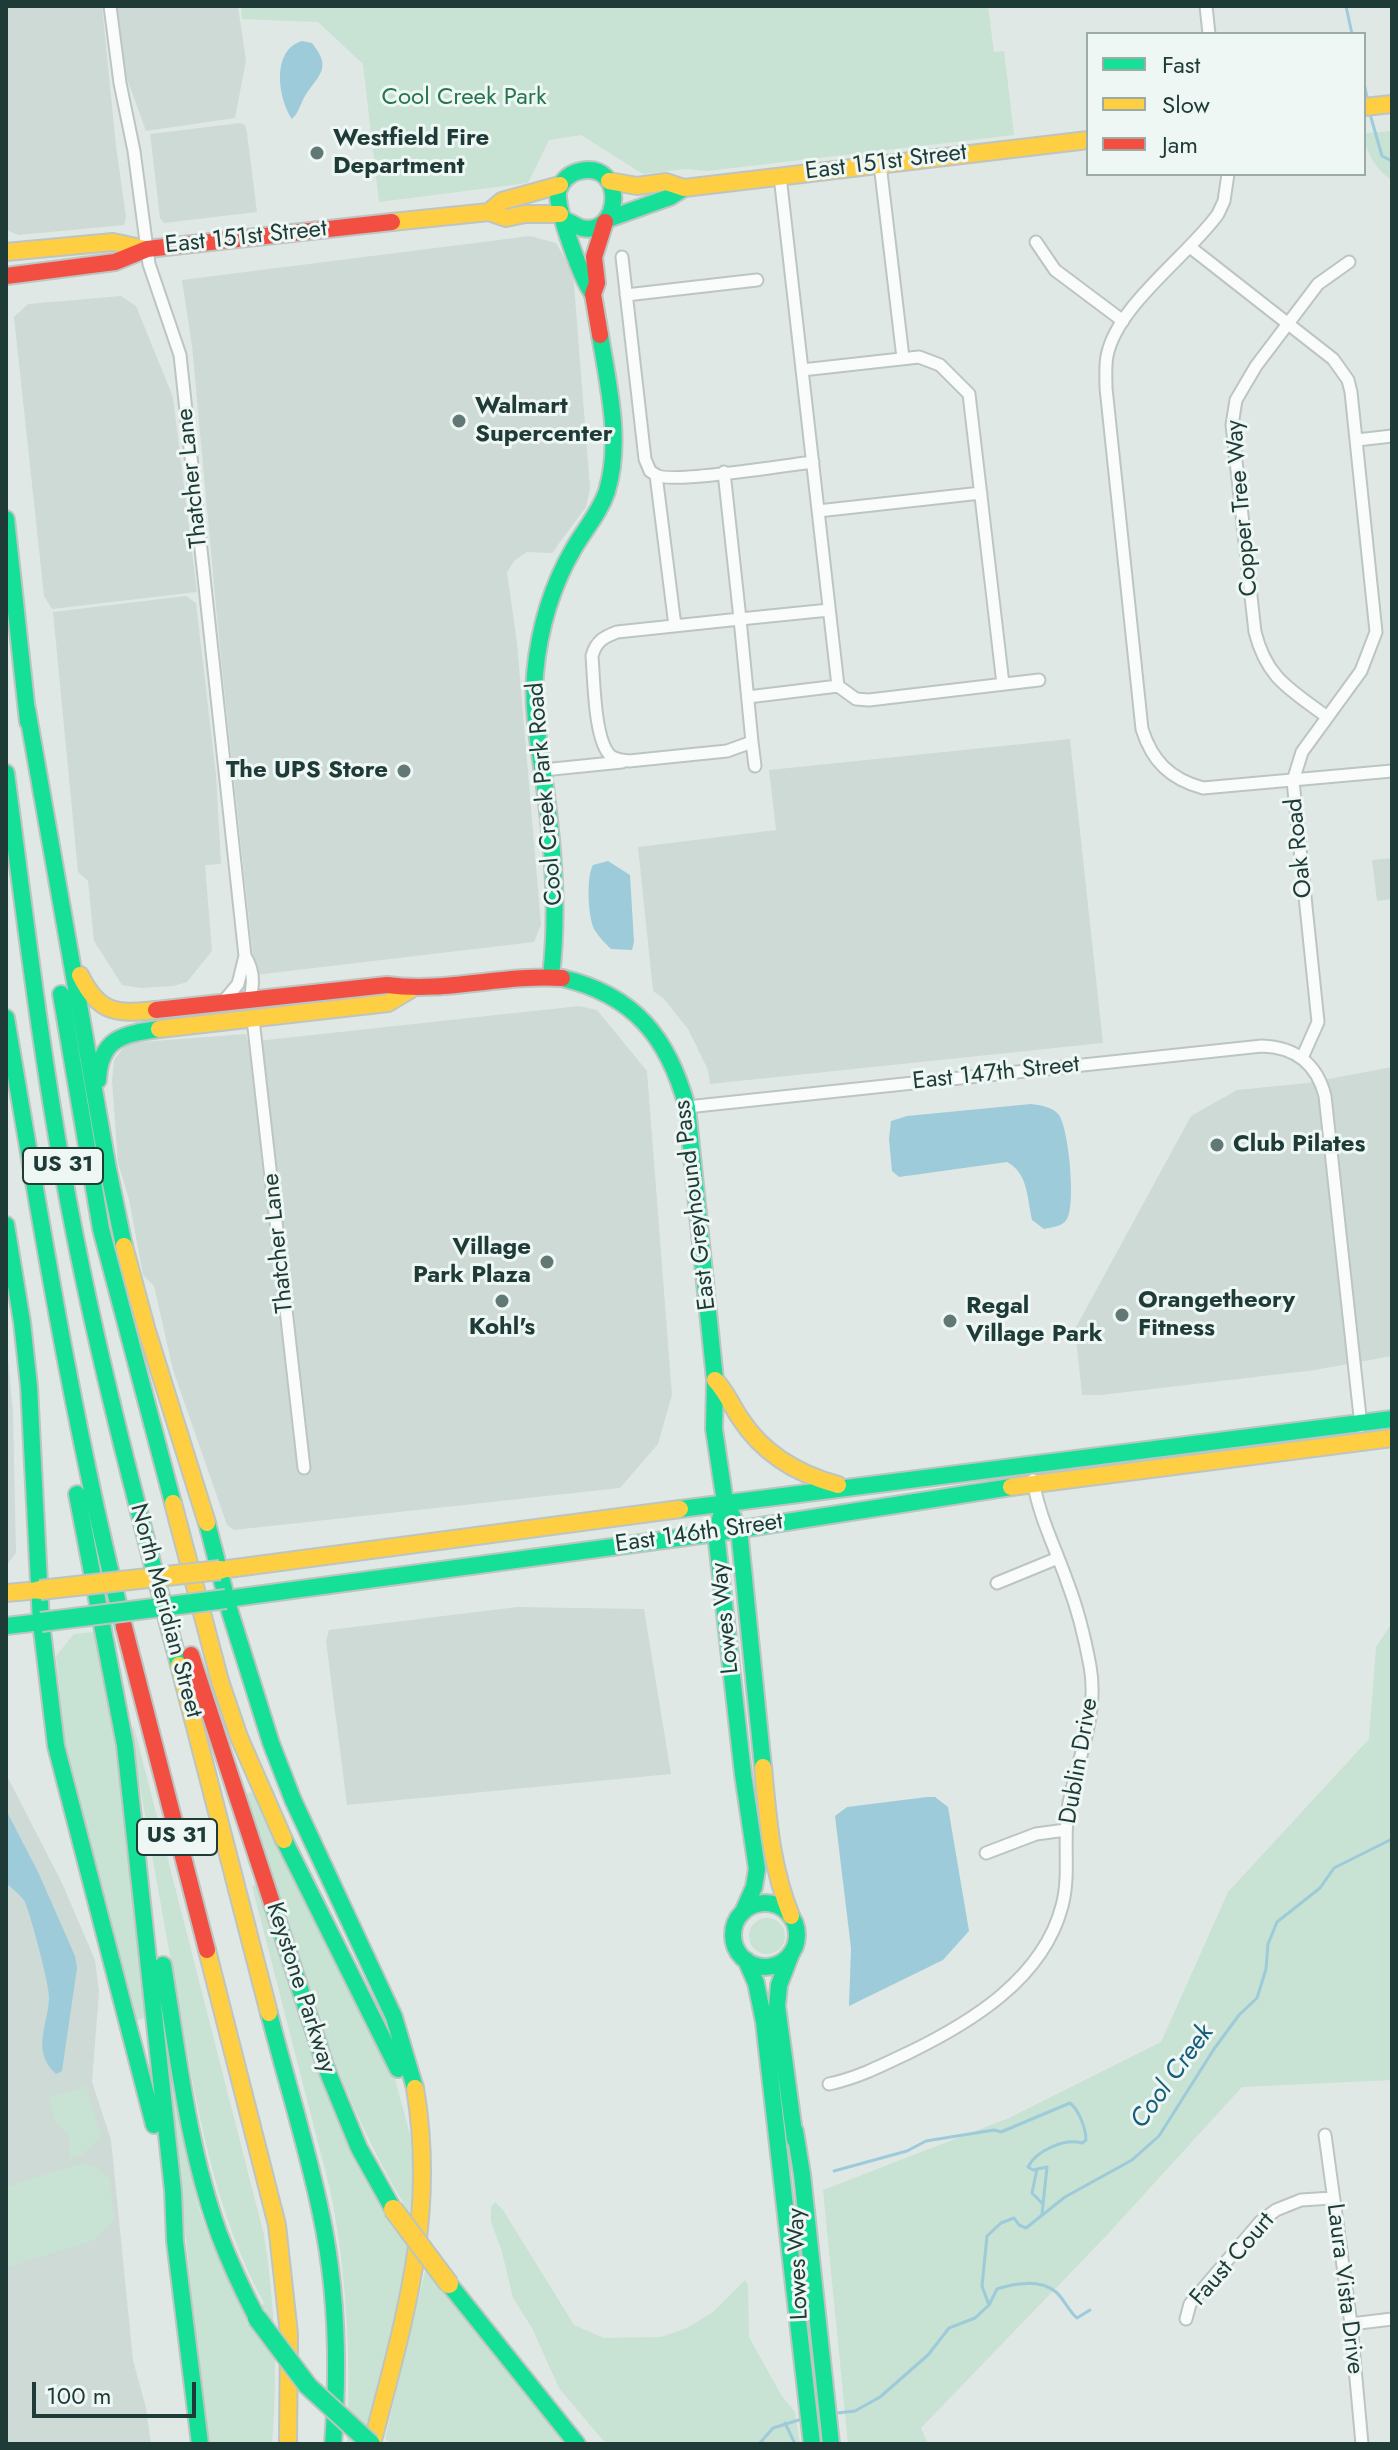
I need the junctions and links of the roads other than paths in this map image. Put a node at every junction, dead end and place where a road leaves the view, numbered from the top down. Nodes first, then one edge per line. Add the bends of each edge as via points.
1 (110, 6) edge
2 (1206, 6) edge
3 (1209, 32) edge
4 (1392, 104) edge
5 (1366, 107) edge
6 (1086, 140) edge
7 (880, 164) junction
8 (780, 176) junction
9 (1228, 176) edge
10 (609, 181) junction
11 (560, 185) junction
12 (684, 188) junction
13 (489, 212) junction
14 (562, 217) junction
15 (606, 221) junction
16 (1036, 242) dead end
17 (1190, 247) junction
18 (147, 249) junction
19 (6, 252) edge
20 (622, 257) dead end
21 (1349, 262) dead end
22 (6, 276) edge
23 (757, 280) dead end
24 (593, 294) junction
25 (626, 295) junction
26 (1123, 321) junction
27 (1288, 323) junction
28 (903, 358) junction
29 (802, 370) junction
30 (1392, 436) edge
31 (1357, 440) junction
32 (813, 462) junction
33 (724, 472) junction
34 (656, 475) junction
35 (981, 493) junction
36 (818, 511) junction
37 (6, 519) edge
38 (829, 610) junction
39 (740, 619) junction
40 (675, 626) junction
41 (1039, 680) dead end
42 (1003, 684) junction
43 (838, 686) junction
44 (748, 697) junction
45 (27, 709) junction
46 (1327, 717) junction
47 (752, 742) junction
48 (629, 761) junction
49 (755, 766) dead end
50 (543, 770) junction
51 (1392, 771) edge
52 (6, 773) edge
53 (1293, 781) junction
54 (69, 956) junction
55 (245, 956) junction
56 (551, 976) junction
57 (223, 1002) junction
58 (251, 1010) junction
59 (6, 1018) edge
60 (6, 1035) edge
61 (1302, 1058) junction
62 (16, 1087) junction
63 (687, 1107) junction
64 (108, 1169) junction
65 (6, 1225) edge
66 (41, 1232) junction
67 (715, 1380) junction
68 (1392, 1419) edge
69 (1362, 1432) junction
70 (1392, 1438) edge
71 (1031, 1464) junction
72 (304, 1468) dead end
73 (130, 1476) junction
74 (1033, 1484) junction
75 (848, 1486) junction
76 (725, 1502) junction
77 (739, 1529) junction
78 (716, 1533) junction
79 (1058, 1558) junction
80 (220, 1570) junction
81 (997, 1583) dead end
82 (40, 1590) junction
83 (6, 1593) edge
84 (226, 1599) junction
85 (41, 1622) junction
86 (6, 1626) edge
87 (134, 1811) junction
88 (1066, 1830) junction
89 (986, 1853) dead end
90 (743, 1912) junction
91 (791, 1916) junction
92 (791, 1954) junction
93 (746, 1960) junction
94 (829, 2084) dead end
95 (1325, 2135) dead end
96 (1332, 2198) junction
97 (421, 2232) junction
98 (175, 2241) junction
99 (1186, 2319) dead end
100 (1392, 2319) edge
101 (1351, 2324) junction
102 (810, 2336) junction
103 (191, 2381) junction
104 (191, 2444) edge
105 (200, 2444) edge
106 (288, 2444) edge
107 (333, 2444) edge
108 (371, 2444) edge
109 (577, 2444) edge
110 (812, 2444) edge
111 (831, 2444) edge
112 (1362, 2444) edge

1 - 18 street, Thatcher Lane
2 - 3 street
4 - 5 main road
6 - 7 main road, East 151st Street
7 - 8 main road, East 151st Street
7 - 28 street
8 - 12 main road, East 151st Street
8 - 29 street
9 - 17 street, Oak Road via 1218,214
10 - 11 main road via 583,170
10 - 12 main road, East 151st Street via 637,186 666,182
10 - 15 main road via 615,200
11 - 13 main road, East 151st Street via 502,201
11 - 14 main road via 556,199
12 - 15 main road, East 151st Street
13 - 14 main road, East 151st Street via 506,218
13 - 18 main road, East 151st Street
14 - 15 main road via 584,229
14 - 24 main road, Cool Creek Park Road via 584,284
15 - 24 main road, Cool Creek Park Road via 594,257
16 - 26 street via 1055,270
17 - 26 street, Oak Road
17 - 27 street
18 - 19 main road, East 151st Street via 113,242
18 - 22 main road, East 151st Street via 115,262
18 - 55 street, Thatcher Lane via 180,355
20 - 25 street
21 - 27 street, Copper Tree Way via 1318,284
23 - 25 street
24 - 50 main road, Cool Creek Park Road via 612,433 611,467 598,511 564,565 540,632 534,682
25 - 34 street via 645,459
26 - 53 street, Oak Road via 1107,355 1106,388 1145,738 1157,762 1187,784 1219,789
27 - 31 street via 1342,369 1351,392
27 - 46 street, Copper Tree Way via 1243,385 1232,425 1261,655 1283,683
28 - 29 street
28 - 35 street via 940,365 969,394
29 - 32 street
30 - 31 street
31 - 46 street via 1376,632 1361,671
32 - 33 street
32 - 36 street
33 - 34 street via 661,479
33 - 39 street
34 - 40 street
35 - 36 street
35 - 42 street
36 - 38 street
37 - 45 main road
38 - 39 street
38 - 43 street
39 - 40 street
39 - 44 street
40 - 48 street via 617,632 595,646 603,745 617,760
41 - 42 street
42 - 43 street via 869,700 856,699
43 - 44 street
44 - 47 street
45 - 54 main road
45 - 97 main road via 42,866 86,1155 128,1340 239,1737 287,1847 399,2071 416,2133
46 - 53 street via 1302,752
47 - 48 street via 727,751
47 - 49 street
48 - 50 street
50 - 56 main road, Cool Creek Park Road via 557,895
51 - 53 street
52 - 73 main road, North Meridian Street / US 31 via 69,1204
53 - 61 street, Oak Road via 1318,1022
54 - 57 main road, East Greyhound Pass via 91,997 119,1012
54 - 64 main road
55 - 57 street, Thatcher Lane via 238,984
55 - 58 street, Thatcher Lane via 251,965
56 - 58 main road, East Greyhound Pass via 410,990 388,1003
56 - 63 main road, East Greyhound Pass via 595,988 636,1012 667,1050
57 - 58 main road, East Greyhound Pass
58 - 64 main road, East Greyhound Pass via 132,1033 107,1047 100,1059 98,1085
58 - 72 street, Thatcher Lane
59 - 62 main road, North Meridian Street / US 31
60 - 62 main road
61 - 63 street, East 147th Street via 1262,1046
61 - 69 street via 1317,1075 1325,1096
62 - 66 main road, North Meridian Street / US 31
63 - 67 main road, East Greyhound Pass
64 - 80 main road via 128,1263
65 - 82 main road via 29,1386
66 - 87 main road via 75,1478
66 - 106 main road, North Meridian Street / US 31 via 107,1559 277,2225 290,2324
67 - 75 main road via 765,1449 806,1475
67 - 76 main road, East Greyhound Pass via 714,1429
68 - 69 main road, East 146th Street
69 - 70 main road, East 146th Street
69 - 71 main road, East 146th Street
69 - 74 main road, East 146th Street
71 - 74 street, Dublin Drive
71 - 75 main road, East 146th Street
73 - 107 main road, North Meridian Street / US 31 via 317,2194 334,2312
73 - 109 main road, Keystone Parkway, bridge via 325,2065 359,2148 393,2209
74 - 77 main road, East 146th Street
74 - 79 street, Dublin Drive
75 - 76 main road, East 146th Street
76 - 77 main road, Lowes Way
76 - 78 main road, Lowes Way
76 - 80 main road, East 146th Street
77 - 78 main road, East 146th Street
77 - 91 main road, Lowes Way via 772,1857
78 - 84 main road, East 146th Street
78 - 90 main road, Lowes Way via 757,1869
79 - 81 street
79 - 88 street, Dublin Drive via 1081,1627 1093,1689
80 - 82 main road, East 146th Street, bridge
80 - 84 main road
82 - 83 main road, East 146th Street
82 - 85 main road
84 - 85 main road, East 146th Street, bridge
84 - 97 main road via 278,1763 405,2048 425,2148
85 - 86 main road, East 146th Street
85 - 98 main road via 65,1787 145,2085
87 - 98 main road
87 - 108 main road, bridge via 201,2182 225,2256 257,2318 300,2378
88 - 89 street via 1036,1834
88 - 94 street, Dublin Drive via 1062,1907 1029,1966 995,2002 958,2028 863,2075
90 - 91 main road via 765,1903
90 - 93 main road, Lowes Way via 733,1937
91 - 92 main road, Lowes Way via 797,1935
92 - 93 main road via 769,1967
92 - 102 main road, Lowes Way via 777,2006 802,2174
93 - 102 main road, Lowes Way via 764,2022
95 - 96 street, Laura Vista Drive
96 - 99 street, Faust Court via 1286,2204 1260,2222 1190,2304
96 - 101 street, Laura Vista Drive
97 - 108 main road
98 - 103 main road
100 - 101 street
101 - 112 street, Laura Vista Drive
102 - 110 main road, Lowes Way
102 - 111 main road
103 - 104 main road
103 - 105 main road

